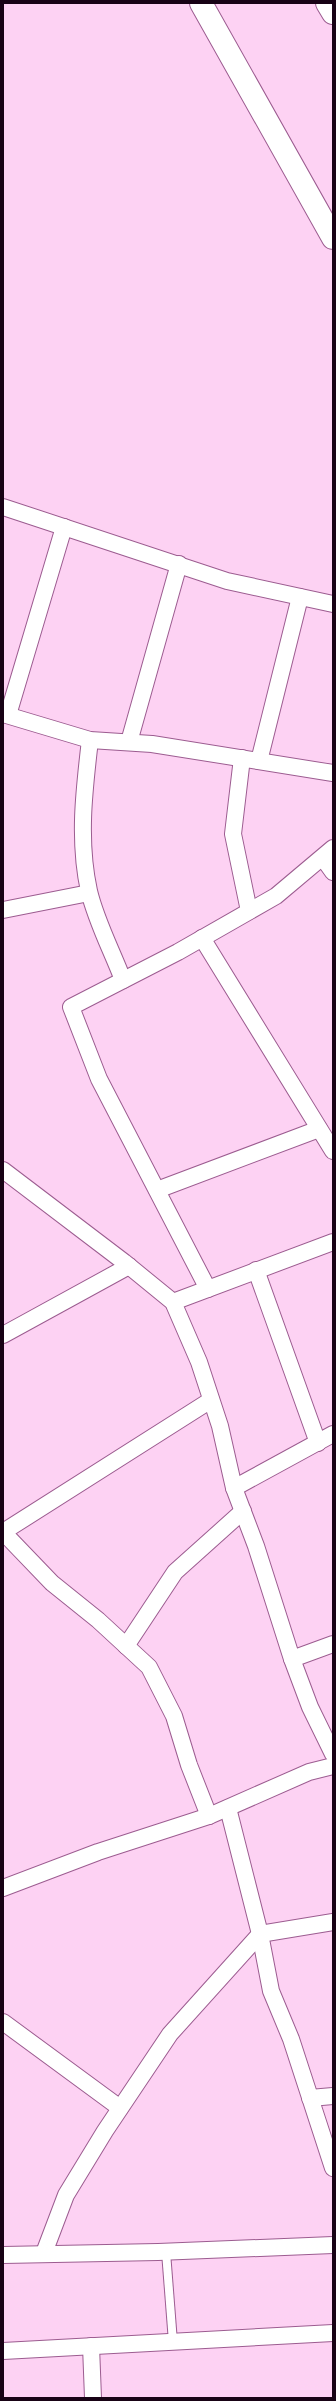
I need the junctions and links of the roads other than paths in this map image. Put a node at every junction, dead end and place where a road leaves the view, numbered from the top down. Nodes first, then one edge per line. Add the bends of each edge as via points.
1 (201, 3) edge
2 (327, 3) edge
3 (333, 13) edge
4 (333, 238) edge
5 (3, 507) edge
6 (64, 526) junction
7 (178, 564) junction
8 (300, 598) junction
9 (333, 604) edge
10 (5, 714) edge
11 (90, 740) junction
12 (129, 742) junction
13 (242, 758) junction
14 (259, 761) junction
15 (333, 773) edge
16 (328, 853) edge
17 (333, 872) edge
18 (89, 893) junction
19 (3, 910) edge
20 (249, 911) junction
21 (202, 938) junction
22 (123, 980) junction
23 (319, 1129) junction
24 (333, 1151) edge
25 (3, 1170) edge
26 (157, 1190) junction
27 (333, 1242) edge
28 (129, 1266) junction
29 (256, 1270) junction
30 (208, 1288) junction
31 (173, 1302) junction
32 (3, 1335) edge
33 (211, 1400) junction
34 (333, 1434) edge
35 (318, 1443) junction
36 (234, 1488) junction
37 (242, 1511) junction
38 (3, 1532) edge
39 (333, 1644) edge
40 (126, 1646) junction
41 (292, 1659) junction
42 (333, 1754) edge
43 (333, 1766) edge
44 (228, 1808) junction
45 (209, 1816) junction
46 (3, 1888) edge
47 (333, 1922) edge
48 (260, 1934) junction
49 (3, 2022) edge
50 (333, 2096) edge
51 (310, 2098) junction
52 (120, 2108) junction
53 (333, 2168) edge
54 (333, 2245) edge
55 (166, 2252) junction
56 (44, 2253) junction
57 (3, 2254) edge
58 (333, 2333) edge
59 (173, 2342) junction
60 (91, 2346) junction
61 (3, 2351) edge
62 (93, 2398) edge

1 - 4 main road
2 - 3 main road
5 - 6 street
6 - 7 street
6 - 10 street
7 - 8 street via 227,581
7 - 12 street
8 - 9 street
8 - 14 street
10 - 11 street
11 - 12 street
11 - 18 street via 82,824
12 - 13 street
13 - 14 street
13 - 20 street via 233,834
14 - 15 street
16 - 17 street
16 - 20 street via 276,896
18 - 19 street
18 - 22 street
20 - 21 street
21 - 22 street
21 - 23 street
22 - 26 street via 72,1007 99,1080
23 - 24 street
23 - 26 street
25 - 28 street
26 - 30 street
27 - 29 street
28 - 31 street
28 - 32 street
29 - 30 street
29 - 35 street
30 - 31 street
31 - 33 street via 199,1362
33 - 36 street via 220,1426
33 - 38 street
34 - 35 street
35 - 36 street
36 - 37 street
37 - 40 street via 175,1572
37 - 41 street
38 - 40 street via 52,1583
39 - 41 street
40 - 45 street via 149,1667 174,1716 189,1766
41 - 42 street via 310,1707
43 - 44 street via 309,1772
44 - 45 street
44 - 48 street
45 - 46 street via 98,1852
47 - 48 street
48 - 51 street via 271,1991 291,2039
48 - 52 street via 170,2034
49 - 52 street
50 - 51 street
51 - 53 street
52 - 56 street via 66,2195
54 - 55 street
55 - 56 street
55 - 59 lane
56 - 57 street
58 - 59 street
59 - 60 street
60 - 61 street
60 - 62 street

